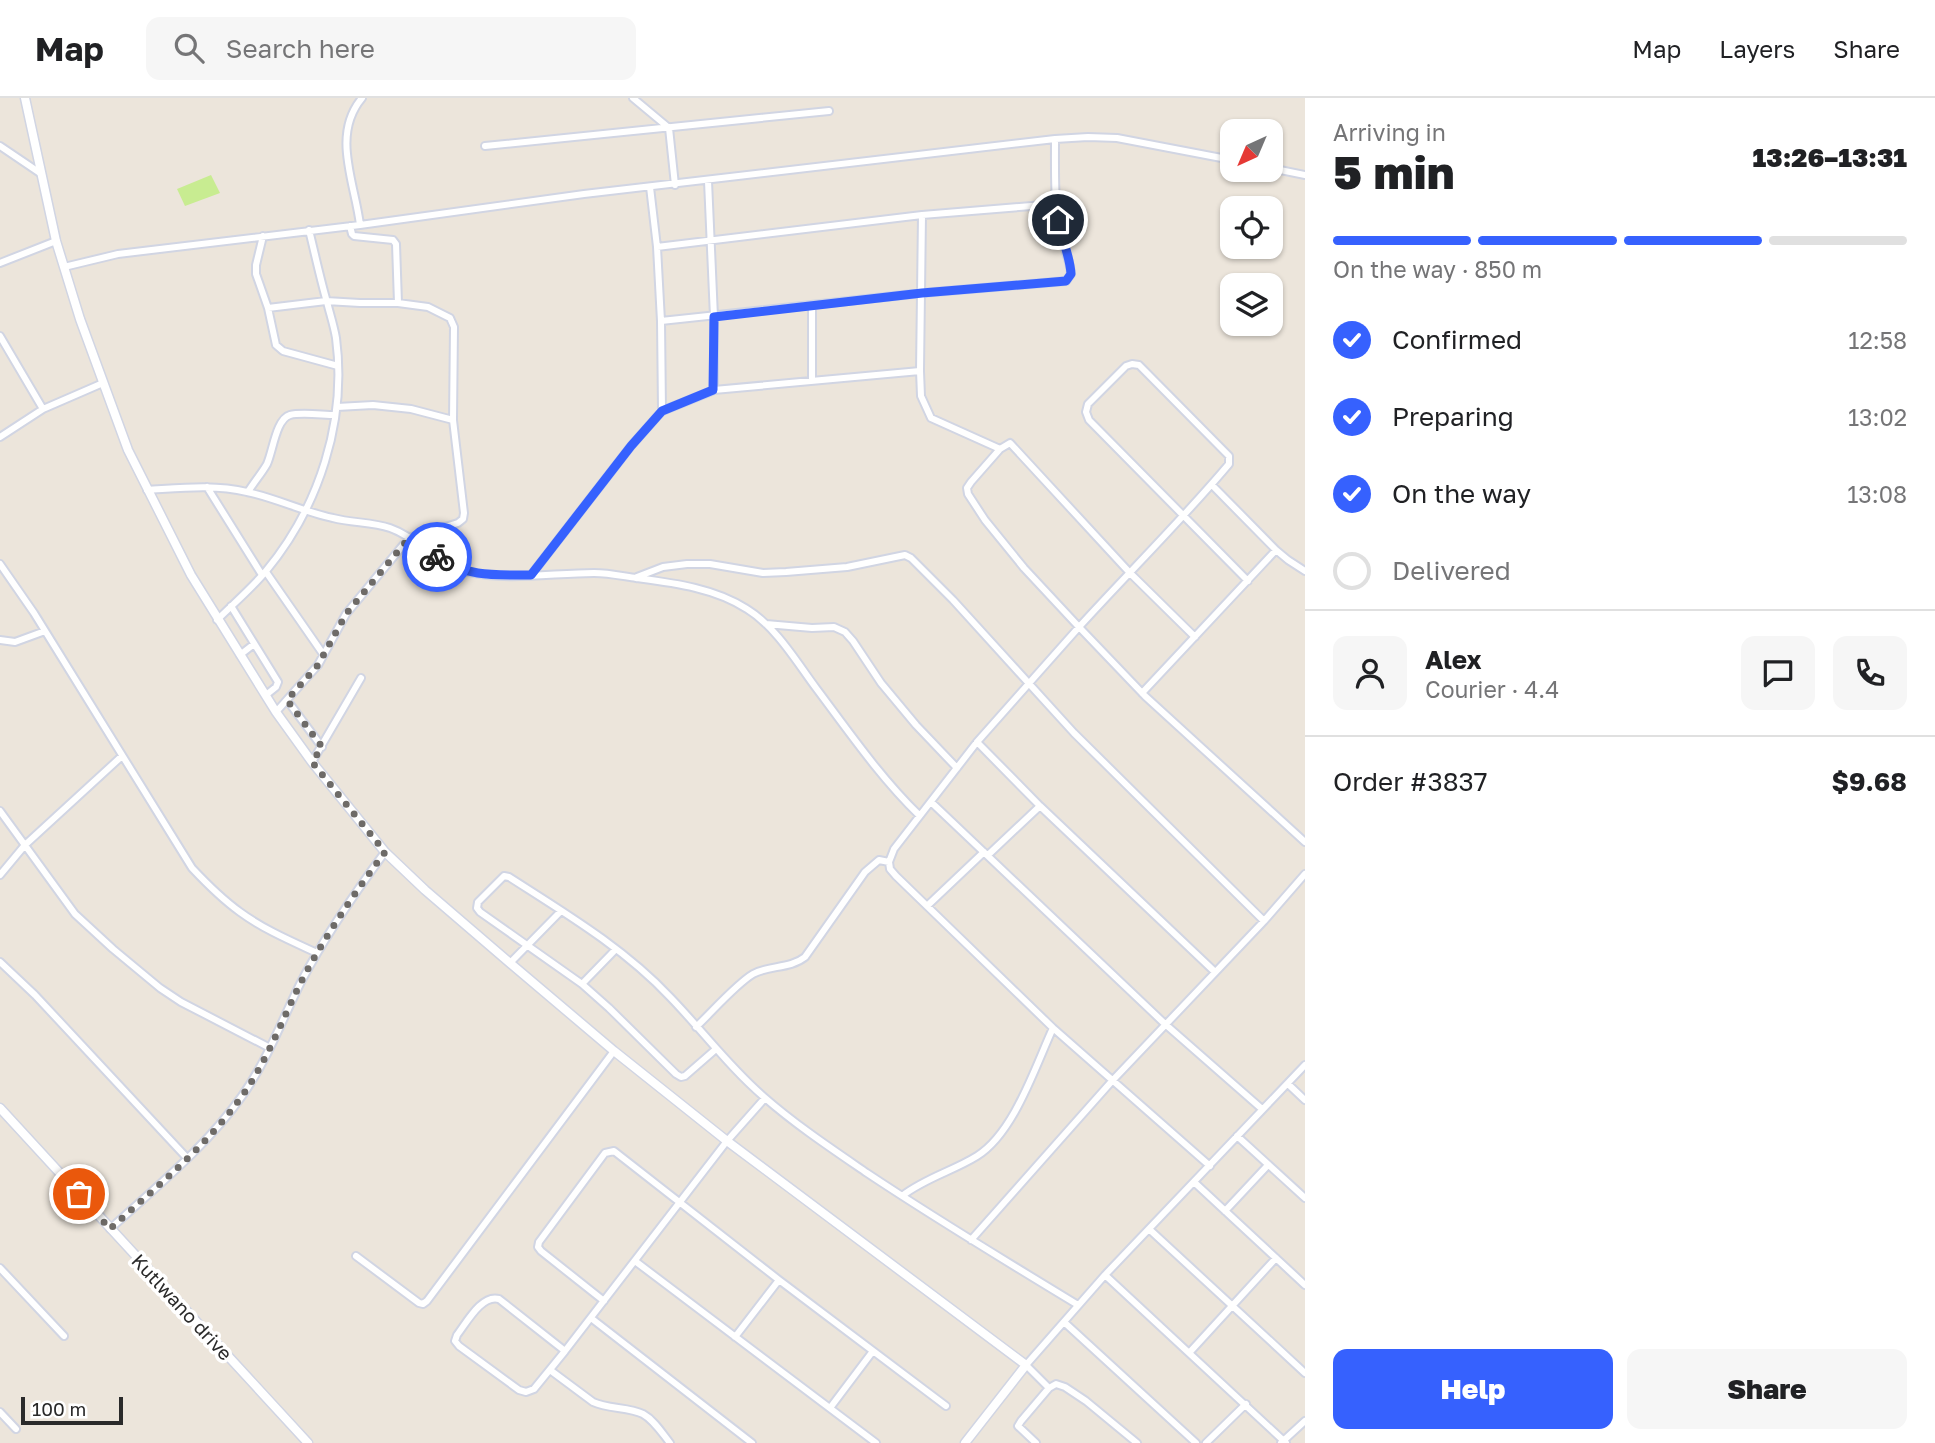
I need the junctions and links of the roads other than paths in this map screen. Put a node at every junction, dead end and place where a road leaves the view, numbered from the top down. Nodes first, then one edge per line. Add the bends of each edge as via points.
1 (25, 98) edge
2 (362, 98) edge
3 (633, 98) edge
4 (829, 111) dead end
5 (669, 128) junction
6 (1055, 139) junction
7 (0, 146) edge
8 (485, 146) dead end
9 (1220, 158) edge
10 (1283, 170) edge
11 (40, 173) junction
12 (1305, 174) edge
13 (708, 181) junction
14 (675, 185) junction
15 (650, 187) junction
16 (1056, 204) junction
17 (922, 215) junction
18 (360, 225) junction
19 (350, 226) junction
20 (309, 230) junction
21 (263, 236) junction
22 (56, 241) junction
23 (711, 241) junction
24 (657, 247) junction
25 (0, 263) edge
26 (64, 267) junction
27 (922, 293) junction
28 (326, 300) junction
29 (398, 303) junction
30 (812, 305) junction
31 (268, 308) junction
32 (714, 317) junction
33 (661, 321) junction
34 (0, 336) edge
35 (338, 366) junction
36 (920, 370) junction
37 (812, 381) junction
38 (103, 383) junction
39 (713, 390) junction
40 (337, 407) junction
41 (43, 409) junction
42 (662, 411) junction
43 (335, 415) junction
44 (453, 420) junction
45 (0, 437) edge
46 (1000, 449) junction
47 (1212, 485) junction
48 (207, 487) junction
49 (147, 490) junction
50 (248, 492) junction
51 (306, 510) junction
52 (1182, 516) junction
53 (409, 538) junction
54 (1276, 550) junction
55 (0, 564) edge
56 (1305, 570) edge
57 (264, 573) junction
58 (1130, 573) junction
59 (531, 575) junction
60 (636, 578) junction
61 (1248, 581) junction
62 (231, 606) junction
63 (217, 620) junction
64 (766, 624) junction
65 (1079, 627) junction
66 (45, 631) junction
67 (1195, 637) junction
68 (0, 640) edge
69 (254, 644) junction
70 (323, 654) junction
71 (240, 655) junction
72 (361, 678) dead end
73 (1029, 684) junction
74 (1142, 693) junction
75 (266, 695) junction
76 (287, 700) junction
77 (276, 712) junction
78 (977, 742) junction
79 (322, 747) junction
80 (122, 756) junction
81 (312, 762) junction
82 (957, 768) junction
83 (931, 802) junction
84 (1040, 806) junction
85 (0, 811) edge
86 (919, 815) junction
87 (1305, 842) edge
88 (24, 845) junction
89 (385, 852) junction
90 (986, 854) junction
91 (889, 862) junction
92 (1305, 874) edge
93 (0, 875) edge
94 (927, 906) junction
95 (561, 911) junction
96 (1264, 921) junction
97 (527, 946) junction
98 (616, 949) junction
99 (317, 953) junction
100 (0, 962) edge
101 (510, 963) junction
102 (1215, 972) junction
103 (582, 984) junction
104 (1165, 1024) junction
105 (696, 1027) junction
106 (1053, 1028) junction
107 (270, 1048) junction
108 (716, 1049) junction
109 (614, 1051) junction
110 (1305, 1065) edge
111 (1112, 1081) junction
112 (1287, 1084) junction
113 (765, 1098) junction
114 (1305, 1100) edge
115 (0, 1108) edge
116 (1262, 1109) junction
117 (1237, 1136) junction
118 (727, 1141) junction
119 (187, 1158) junction
120 (1268, 1165) junction
121 (1210, 1166) junction
122 (1194, 1182) junction
123 (902, 1196) junction
124 (1305, 1199) edge
125 (679, 1201) junction
126 (1225, 1211) junction
127 (110, 1229) junction
128 (1149, 1229) junction
129 (971, 1240) junction
130 (356, 1256) dead end
131 (1276, 1258) junction
132 (635, 1261) junction
133 (0, 1268) edge
134 (1105, 1275) junction
135 (779, 1280) junction
136 (1304, 1282) edge
137 (604, 1301) junction
138 (1078, 1305) junction
139 (1233, 1306) junction
140 (591, 1318) junction
141 (1064, 1322) junction
142 (64, 1336) dead end
143 (735, 1337) junction
144 (565, 1351) junction
145 (873, 1351) junction
146 (1189, 1353) junction
147 (1026, 1365) junction
148 (550, 1370) junction
149 (1305, 1373) edge
150 (1049, 1388) junction
151 (1246, 1404) junction
152 (946, 1406) dead end
153 (830, 1408) junction
154 (0, 1412) edge
155 (1305, 1421) edge
156 (16, 1429) dead end
157 (1284, 1442) edge
158 (308, 1443) edge
159 (670, 1443) edge
160 (752, 1443) edge
161 (876, 1443) edge
162 (965, 1443) edge
163 (1036, 1443) edge
164 (1137, 1443) edge
165 (1196, 1443) edge
166 (1206, 1443) edge

1 - 11 street
2 - 18 street via 347,128 345,151
3 - 5 street
4 - 5 street
5 - 8 street
5 - 14 street
6 - 9 street via 1117,138
6 - 13 street
6 - 16 street
7 - 11 street
10 - 12 street
11 - 22 street
13 - 14 street
13 - 23 street
14 - 15 street
15 - 18 street
15 - 24 street
16 - 17 street
16 - 27 street via 1071,263 1066,281
17 - 23 street
17 - 27 street
18 - 19 street
19 - 20 street
19 - 29 street via 354,236 396,244
20 - 21 street
20 - 28 street
21 - 26 street via 118,254
21 - 31 street via 256,265
22 - 25 street
22 - 26 street
23 - 24 street
23 - 32 street
24 - 33 street
26 - 38 street
27 - 30 street
27 - 36 street
28 - 29 street
28 - 31 street
28 - 35 street
29 - 44 street via 428,307 450,318 454,327
30 - 32 street
30 - 37 street
31 - 35 street via 279,349
32 - 33 street
32 - 39 street
33 - 42 street
34 - 41 street
35 - 40 street
36 - 37 street
36 - 46 street via 921,396 931,418
37 - 39 street
38 - 41 street
38 - 49 street
39 - 42 street
40 - 43 street
40 - 44 street via 411,409
41 - 45 street
42 - 59 street
43 - 50 street via 291,414 284,418 271,455
43 - 51 street via 319,482
44 - 53 street via 463,519
46 - 58 street via 1010,443
46 - 65 street via 971,482 968,494 1024,569
47 - 52 street
47 - 52 street via 1229,464 1229,456 1139,365 1126,366 1088,404 1086,412
47 - 54 street
48 - 49 street
48 - 50 street
48 - 57 street
49 - 63 street
50 - 51 street
51 - 53 street via 372,523
51 - 57 street
52 - 58 street
52 - 61 street
53 - 59 street via 466,572
53 - 70 street via 346,614
54 - 56 street
54 - 61 street
55 - 66 street
57 - 62 street
57 - 70 street
58 - 65 street
58 - 67 street
59 - 60 street via 596,573
60 - 64 street via 710,592 735,601
60 - 73 street via 687,564 763,573 847,568 905,555
61 - 67 street
62 - 63 street
62 - 69 street
63 - 71 street
64 - 82 street via 845,632 881,683
64 - 86 street via 859,747
65 - 73 street
65 - 74 street
66 - 68 street via 15,642
66 - 80 street
67 - 74 street
69 - 71 street
69 - 75 street via 278,682
70 - 76 street
71 - 75 street
72 - 79 street
73 - 78 street
73 - 96 street
74 - 87 street
75 - 77 street
76 - 77 street
76 - 79 street
77 - 81 street
78 - 82 street
78 - 84 street
79 - 81 street
80 - 88 street
80 - 99 street via 192,868 216,893 260,925
81 - 89 street
82 - 83 street
83 - 86 street
83 - 90 street
84 - 90 street
84 - 102 street
85 - 88 street
86 - 91 street
88 - 93 street
88 - 107 street via 75,914 137,970 181,1002
89 - 99 street
89 - 101 street
90 - 94 street
90 - 104 street
91 - 94 street via 896,876
91 - 105 street via 879,860 865,872 805,957 750,976
92 - 96 street
94 - 106 street
95 - 97 street
95 - 97 street via 509,877 500,878 477,908
95 - 98 street
96 - 102 street
97 - 101 street
97 - 103 street
98 - 103 street
98 - 105 street
99 - 107 street
100 - 119 street
101 - 109 street
102 - 104 street
103 - 108 street via 681,1077
104 - 111 street
104 - 116 street
105 - 108 street
106 - 111 street
106 - 123 street via 999,1137 976,1157
107 - 119 street via 243,1095
108 - 113 street
109 - 118 street
109 - 130 street via 427,1301 419,1303
110 - 112 street
111 - 121 street
111 - 129 street
112 - 114 street
112 - 116 street
113 - 118 street
113 - 123 street
115 - 127 street, Kutlwano drive
116 - 117 street
117 - 120 street
117 - 121 street
118 - 125 street
118 - 147 street
119 - 127 street
120 - 124 street
120 - 126 street
121 - 122 street
122 - 126 street
122 - 128 street
123 - 129 street
125 - 132 street
125 - 135 street
125 - 137 street via 614,1151 605,1153 538,1247
126 - 131 street
127 - 158 street, Kutlwano drive
128 - 134 street
128 - 139 street
129 - 138 street
131 - 136 street
131 - 139 street
132 - 137 street
132 - 143 street
133 - 142 street
134 - 138 street
134 - 146 street
135 - 143 street
135 - 145 street
137 - 140 street
138 - 141 street
139 - 146 street
139 - 149 street
140 - 144 street
140 - 160 street
141 - 147 street
141 - 165 street
143 - 153 street
144 - 148 street
144 - 148 street via 499,1298 485,1300 457,1335 459,1346 519,1390 534,1389
145 - 152 street
145 - 153 street
146 - 151 street
147 - 150 street
147 - 162 street
148 - 159 street via 593,1402 642,1413
150 - 163 street via 1018,1426
150 - 164 street via 1060,1385 1079,1395
151 - 157 street
151 - 166 street
153 - 161 street
154 - 156 street
155 - 157 street

